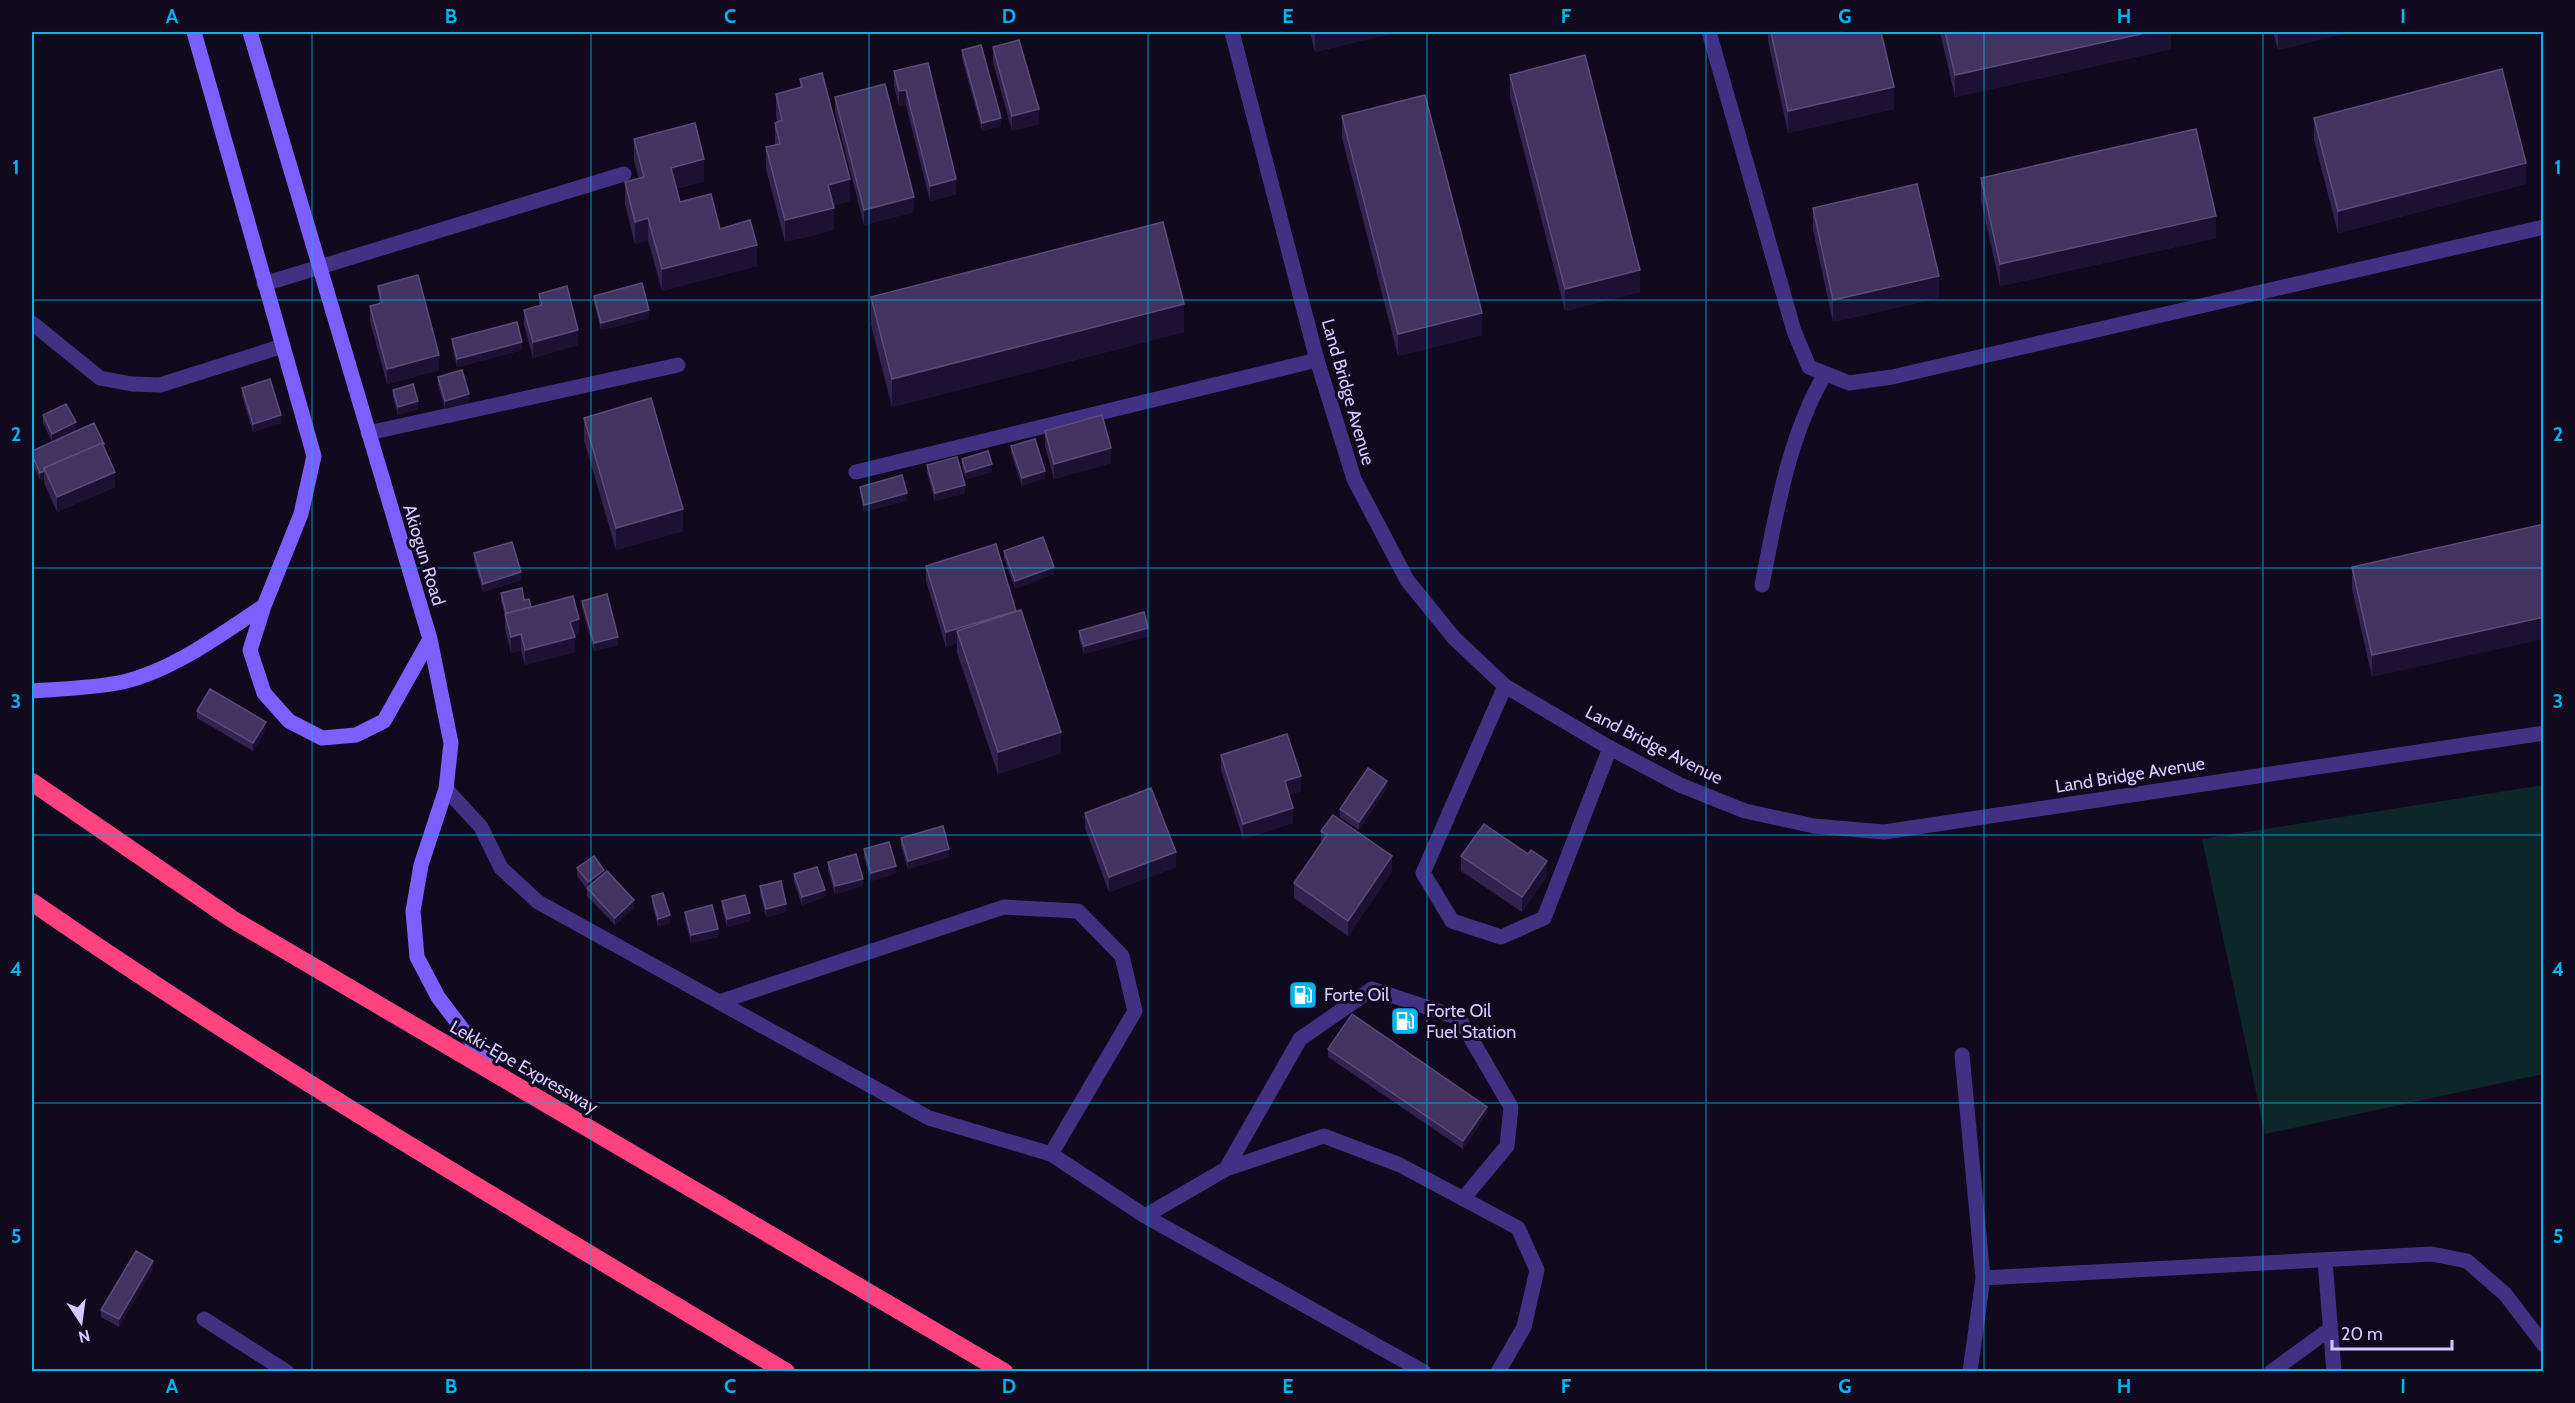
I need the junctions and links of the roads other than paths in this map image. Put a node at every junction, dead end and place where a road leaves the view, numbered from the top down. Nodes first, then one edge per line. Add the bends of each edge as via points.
1 (194, 32) edge
2 (250, 32) edge
3 (1232, 32) edge
4 (1709, 32) edge
5 (624, 174) dead end
6 (2544, 227) edge
7 (318, 268) junction
8 (264, 284) junction
9 (32, 323) edge
10 (284, 346) junction
11 (1317, 360) junction
12 (678, 365) dead end
13 (1825, 374) junction
14 (368, 433) junction
15 (856, 472) dead end
16 (1762, 585) dead end
17 (264, 606) junction
18 (429, 639) junction
19 (1505, 686) junction
20 (32, 691) edge
21 (2544, 733) edge
22 (1610, 748) junction
23 (32, 782) edge
24 (446, 789) junction
25 (32, 902) edge
26 (719, 1002) junction
27 (1962, 1054) dead end
28 (498, 1076) junction
29 (1052, 1154) junction
30 (1226, 1169) junction
31 (1463, 1199) junction
32 (1145, 1216) junction
33 (2325, 1261) junction
34 (1983, 1278) junction
35 (204, 1319) dead end
36 (2330, 1329) junction
37 (2544, 1345) edge
38 (287, 1371) edge
39 (786, 1371) edge
40 (1004, 1371) edge
41 (1424, 1371) edge
42 (1498, 1371) edge
43 (1970, 1371) edge
44 (2271, 1371) edge
45 (2334, 1371) edge

1 - 8 street
2 - 7 street, Akiogun Road
3 - 11 street, Land Bridge Avenue
4 - 13 street via 1794,330 1809,367
5 - 7 street
6 - 13 street via 1892,377 1849,383
7 - 8 street
7 - 14 street, Akiogun Road
8 - 10 street
9 - 10 street via 100,378 132,384 160,385
10 - 17 street via 314,456 300,514
11 - 15 street
11 - 19 street, Land Bridge Avenue via 1354,479 1407,580 1454,638
12 - 14 street
13 - 16 street via 1811,397 1781,493
14 - 18 street, Akiogun Road
17 - 18 street via 250,650 264,693 289,721 322,738 356,735 384,721
17 - 20 street via 157,669 123,681
18 - 24 street, Akiogun Road via 451,743
19 - 22 street, Land Bridge Avenue
19 - 22 street via 1423,873 1452,921 1501,937 1544,918
21 - 22 street, Land Bridge Avenue via 1884,832 1814,826 1745,811 1680,785
23 - 28 highway, Lekki-Epe Expressway via 232,919
24 - 26 street via 481,827 501,868 538,902
24 - 28 street, Akiogun Road via 421,865 413,911 417,957 438,997
25 - 39 highway via 124,966 395,1137
26 - 29 street via 929,1118
26 - 29 street via 1004,907 1078,911 1122,956 1135,1011
27 - 34 street
28 - 40 highway, Lekki-Epe Expressway
29 - 32 street
30 - 31 street via 1324,1136 1400,1165
30 - 31 street via 1300,1039 1372,989 1459,1017 1511,1107 1507,1146
30 - 32 street
31 - 42 street via 1518,1228 1538,1269 1524,1327
32 - 41 street
33 - 34 street
33 - 36 street
33 - 37 street via 2432,1254 2467,1260 2505,1294
34 - 43 street
35 - 38 street
36 - 44 street
36 - 45 street

